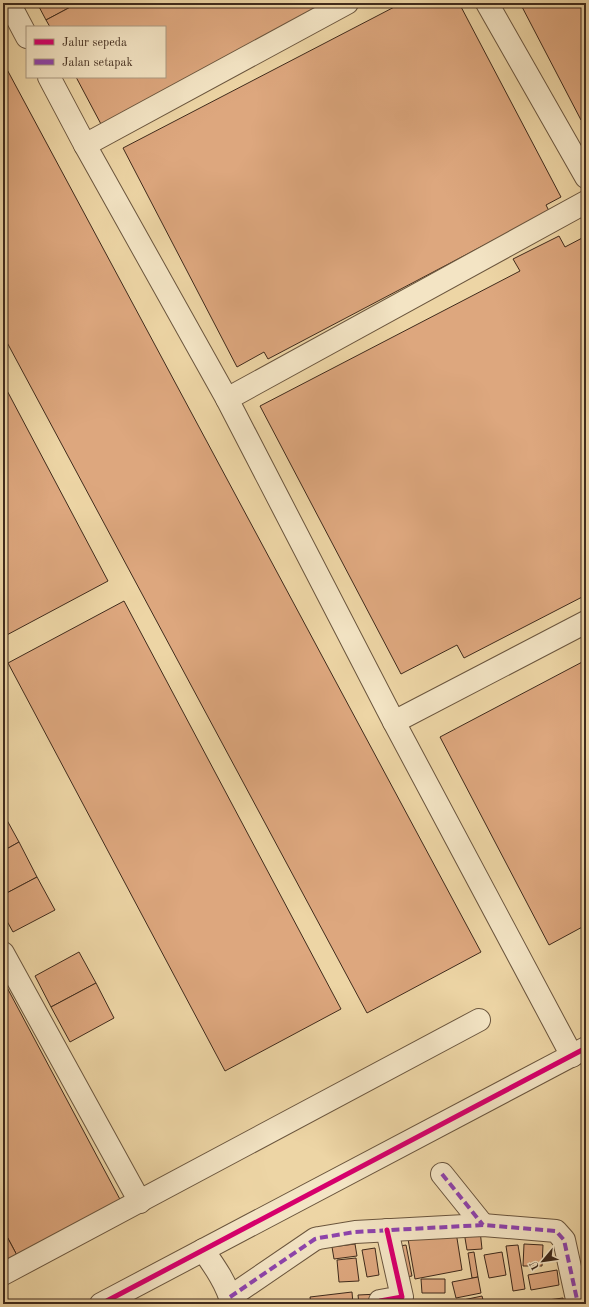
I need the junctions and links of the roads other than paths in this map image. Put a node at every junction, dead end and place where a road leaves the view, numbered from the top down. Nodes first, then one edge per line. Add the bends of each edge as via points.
1 (9, 3) edge
2 (347, 3) edge
3 (487, 3) edge
4 (26, 35) edge
5 (49, 78) edge
6 (85, 145) junction
7 (586, 177) edge
8 (586, 202) edge
9 (227, 399) junction
10 (586, 622) edge
11 (394, 722) junction
12 (3, 953) edge
13 (479, 1020) dead end
14 (579, 1052) edge
15 (442, 1174) dead end
16 (140, 1202) junction
17 (483, 1225) junction
18 (387, 1230) junction
19 (203, 1250) junction
20 (3, 1274) edge
21 (231, 1300) edge
22 (101, 1304) edge
23 (381, 1304) edge
24 (578, 1304) edge

1 - 4 street
2 - 6 street
3 - 7 street
5 - 6 street
6 - 9 street
8 - 9 street
9 - 11 street
10 - 11 street
11 - 14 street
12 - 16 street
13 - 16 street
14 - 19 street
15 - 17 street
16 - 20 street
17 - 18 street
17 - 24 street via 556,1231 564,1240
18 - 21 street via 315,1239
18 - 23 street via 402,1297 380,1301
19 - 21 street
19 - 22 street

